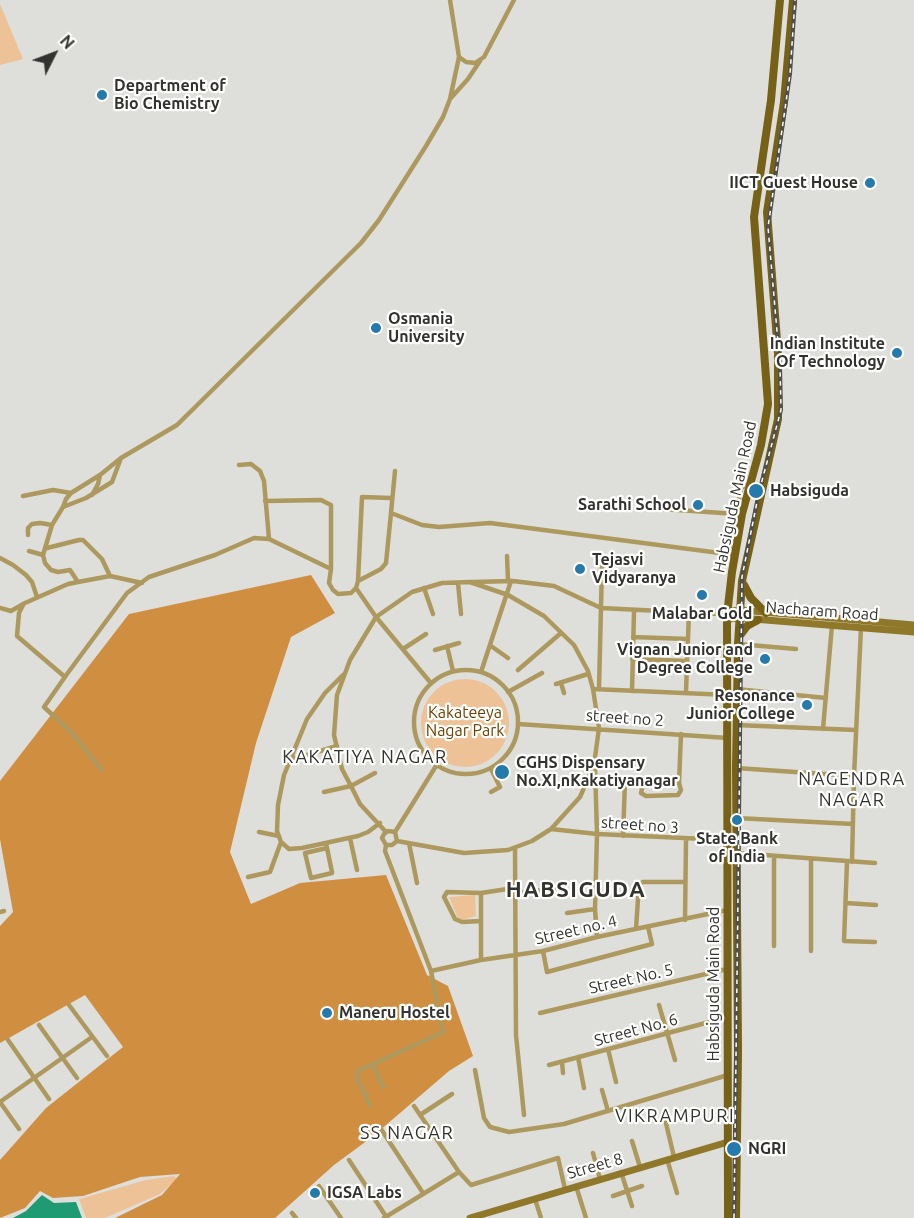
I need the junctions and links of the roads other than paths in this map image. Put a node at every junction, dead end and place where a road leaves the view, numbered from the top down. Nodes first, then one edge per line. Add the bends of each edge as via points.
1 (450, 0) edge
2 (514, 0) edge
3 (780, 0) edge
4 (793, 0) edge
5 (778, 33) junction
6 (791, 35) junction
7 (459, 57) junction
8 (480, 61) junction
9 (450, 99) junction
10 (755, 226) junction
11 (768, 226) junction
12 (121, 458) junction
13 (239, 465) dead end
14 (395, 471) dead end
15 (100, 475) junction
16 (751, 483) junction
17 (72, 492) junction
18 (92, 495) junction
19 (23, 496) dead end
20 (392, 498) junction
21 (81, 501) junction
22 (265, 501) junction
23 (63, 507) junction
24 (648, 508) dead end
25 (392, 513) junction
26 (736, 514) junction
27 (52, 525) junction
28 (28, 535) dead end
29 (269, 539) junction
30 (47, 548) junction
31 (29, 551) dead end
32 (44, 555) junction
33 (732, 555) junction
34 (507, 556) dead end
35 (0, 558) edge
36 (603, 565) dead end
37 (331, 569) junction
38 (110, 576) junction
39 (358, 581) junction
40 (509, 581) junction
41 (742, 581) junction
42 (78, 582) junction
43 (470, 582) junction
44 (142, 583) junction
45 (458, 583) junction
46 (356, 588) junction
47 (424, 588) junction
48 (508, 595) junction
49 (37, 597) junction
50 (25, 603) junction
51 (602, 608) junction
52 (0, 609) edge
53 (634, 611) junction
54 (689, 612) junction
55 (766, 613) junction
56 (433, 614) dead end
57 (460, 614) dead end
58 (720, 614) joint
59 (741, 614) junction
60 (728, 615) junction
61 (376, 617) junction
62 (758, 620) junction
63 (862, 624) junction
64 (832, 625) junction
65 (914, 625) edge
66 (914, 632) edge
67 (561, 633) junction
68 (426, 634) dead end
69 (633, 637) junction
70 (688, 639) junction
71 (738, 641) junction
72 (459, 643) dead end
73 (447, 646) junction
74 (491, 646) junction
75 (403, 649) junction
76 (796, 649) dead end
77 (435, 650) dead end
78 (508, 658) dead end
79 (633, 659) junction
80 (687, 661) junction
81 (518, 670) dead end
82 (453, 671) junction
83 (482, 672) junction
84 (345, 673) junction
85 (542, 673) dead end
86 (588, 674) junction
87 (65, 677) junction
88 (430, 682) junction
89 (596, 689) junction
90 (736, 689) junction
91 (632, 691) junction
92 (508, 692) junction
93 (564, 693) dead end
94 (686, 693) junction
95 (728, 695) junction
96 (826, 698) junction
97 (518, 724) junction
98 (736, 725) junction
99 (599, 728) junction
100 (823, 729) junction
101 (856, 730) junction
102 (681, 734) junction
103 (729, 738) junction
104 (337, 746) junction
105 (290, 760) junction
106 (594, 765) junction
107 (436, 766) junction
108 (736, 768) junction
109 (102, 770) dead end
110 (491, 770) junction
111 (375, 773) dead end
112 (854, 776) junction
113 (625, 781) dead end
114 (680, 783) junction
115 (351, 786) junction
116 (324, 792) dead end
117 (490, 792) dead end
118 (736, 818) junction
119 (380, 823) junction
120 (853, 824) junction
121 (551, 828) junction
122 (259, 832) dead end
123 (386, 832) junction
124 (395, 832) junction
125 (597, 834) junction
126 (279, 836) junction
127 (623, 836) junction
128 (350, 838) junction
129 (686, 840) junction
130 (727, 840) junction
131 (397, 841) junction
132 (281, 842) junction
133 (409, 843) junction
134 (327, 845) junction
135 (386, 845) junction
136 (515, 848) junction
137 (774, 856) junction
138 (737, 857) junction
139 (812, 859) junction
140 (727, 861) junction
141 (850, 862) junction
142 (875, 862) dead end
143 (357, 870) dead end
144 (248, 877) dead end
145 (685, 882) junction
146 (417, 883) dead end
147 (554, 889) dead end
148 (514, 891) junction
149 (481, 893) junction
150 (846, 903) junction
151 (876, 904) dead end
152 (595, 909) junction
153 (727, 910) junction
154 (567, 913) dead end
155 (685, 920) junction
156 (481, 921) junction
157 (648, 927) junction
158 (636, 929) junction
159 (597, 937) junction
160 (875, 942) dead end
161 (774, 946) dead end
162 (543, 951) junction
163 (811, 951) dead end
164 (515, 956) junction
165 (481, 960) junction
166 (728, 969) junction
167 (430, 971) junction
168 (69, 1005) dead end
169 (659, 1005) dead end
170 (540, 1013) dead end
171 (728, 1017) junction
172 (39, 1025) dead end
173 (668, 1033) junction
174 (92, 1037) junction
175 (8, 1040) dead end
176 (608, 1049) junction
177 (107, 1056) dead end
178 (62, 1058) junction
179 (578, 1058) junction
180 (675, 1060) dead end
181 (561, 1062) junction
182 (373, 1064) junction
183 (549, 1065) dead end
184 (475, 1070) dead end
185 (563, 1073) dead end
186 (728, 1075) junction
187 (34, 1078) junction
188 (77, 1078) dead end
189 (616, 1082) dead end
190 (383, 1087) dead end
191 (584, 1088) dead end
192 (602, 1090) dead end
193 (452, 1094) dead end
194 (50, 1099) dead end
195 (0, 1102) edge
196 (370, 1105) dead end
197 (414, 1106) dead end
198 (608, 1111) junction
199 (420, 1115) junction
200 (524, 1115) dead end
201 (665, 1119) dead end
202 (379, 1126) dead end
203 (19, 1129) dead end
204 (632, 1141) dead end
205 (728, 1142) junction
206 (556, 1149) dead end
207 (593, 1153) dead end
208 (558, 1158) junction
209 (670, 1158) junction
210 (350, 1160) dead end
211 (640, 1167) junction
212 (459, 1172) junction
213 (621, 1172) junction
214 (600, 1179) junction
215 (319, 1186) dead end
216 (576, 1186) junction
217 (642, 1186) dead end
218 (565, 1189) junction
219 (628, 1191) junction
220 (423, 1193) junction
221 (677, 1193) dead end
222 (613, 1196) dead end
223 (536, 1199) junction
224 (632, 1206) dead end
225 (498, 1209) junction
226 (341, 1218) edge
227 (386, 1218) edge
228 (470, 1218) edge
229 (500, 1218) edge
230 (541, 1218) edge
231 (586, 1218) edge
232 (728, 1218) edge
233 (736, 1218) edge

1 - 7 street
2 - 8 street
3 - 5 main road, Habsiguda Main Road
4 - 6 main road, Habsiguda Main Road
5 - 6 main road
5 - 10 main road, Habsiguda Main Road
6 - 11 main road, Habsiguda Main Road
7 - 8 street via 466,62
7 - 9 street
8 - 9 street
9 - 12 street via 426,146 361,243 177,425
10 - 11 main road
10 - 16 main road, Habsiguda Main Road via 768,404
11 - 41 main road, Habsiguda Main Road via 778,353 778,419
12 - 15 street
12 - 18 street via 112,482
13 - 22 street via 251,464 260,471
14 - 20 street
15 - 17 street
15 - 18 street
16 - 26 street via 741,488
16 - 33 main road, Habsiguda Main Road
17 - 19 street via 53,490
17 - 21 street
17 - 23 street
18 - 21 street
20 - 25 street
20 - 39 street via 362,497
21 - 23 street
22 - 29 street
22 - 37 street via 321,500 331,505
23 - 27 street
24 - 26 street
25 - 33 street via 440,527 490,523
25 - 39 street via 386,563
26 - 33 street
27 - 28 street via 32,524
27 - 30 street
29 - 37 street
29 - 44 street via 254,538 158,573
30 - 32 street
30 - 38 street via 83,540 102,559
31 - 32 street
32 - 42 street via 51,570 70,570
33 - 60 main road, Habsiguda Main Road
34 - 40 street
35 - 49 street via 26,575
36 - 51 street
37 - 46 street via 329,583 333,591 344,595
38 - 42 street
38 - 44 street
39 - 46 street
40 - 43 street
40 - 48 street
40 - 51 street via 554,586
41 - 55 main road via 750,598
41 - 59 main road, Habsiguda Main Road
42 - 49 street
43 - 45 street
43 - 48 street
44 - 87 street via 128,594
45 - 47 street
45 - 57 street
46 - 61 street
47 - 56 street
47 - 61 street
48 - 67 street via 544,616
48 - 74 street
49 - 50 street
50 - 52 street via 11,611
50 - 87 street via 19,613 17,636
51 - 53 street
51 - 89 street
53 - 54 street
53 - 69 street
54 - 58 street
54 - 70 street
55 - 59 main road, Nacharam Road
55 - 63 main road, Nacharam Road
58 - 60 main road
59 - 60 main road, Nacharam Road
59 - 62 main road, Nacharam Road
59 - 71 main road, Habsiguda Main Road
60 - 95 main road, Habsiguda Main Road
61 - 75 street
61 - 84 street
62 - 64 main road, Nacharam Road
62 - 71 main road via 747,626
63 - 64 main road, Nacharam Road
63 - 65 main road, Nacharam Road
63 - 66 main road, Nacharam Road
63 - 101 street
64 - 96 street
67 - 81 street
67 - 86 street via 574,645
68 - 75 street
69 - 70 street
69 - 79 street
70 - 80 street
71 - 76 street
71 - 90 main road, Habsiguda Main Road
72 - 73 street
73 - 77 street
73 - 82 street
74 - 78 street
74 - 83 street
75 - 88 street
79 - 80 street
79 - 91 street
80 - 94 street
82 - 83 street
82 - 88 street
83 - 92 street
84 - 104 street via 337,695
84 - 105 street via 307,719
85 - 92 street
86 - 89 street
86 - 93 street via 559,684
87 - 109 street via 44,707
88 - 107 street via 417,703 413,720 419,746
89 - 91 street
89 - 99 street
90 - 96 street
90 - 98 main road, Habsiguda Main Road
91 - 94 street
92 - 97 street via 515,703
94 - 95 street
95 - 103 main road, Habsiguda Main Road
96 - 100 street
97 - 99 street, street no 2
97 - 110 street via 509,754
98 - 100 street
98 - 108 main road, Habsiguda Main Road
99 - 102 street, street no 2
99 - 106 street
100 - 101 street
101 - 112 street
102 - 103 street, street no 2
102 - 114 street
103 - 130 main road, Habsiguda Main Road
104 - 105 street
104 - 115 street
105 - 126 street via 278,805
106 - 121 street via 580,797
106 - 125 street
107 - 110 street via 461,775
107 - 124 street
108 - 112 street
108 - 118 main road, Habsiguda Main Road
110 - 117 street via 500,787
111 - 115 street
112 - 120 street
113 - 127 street
114 - 114 street via 644,780 641,792 646,796 678,795
115 - 116 street
115 - 119 street via 360,804
118 - 120 street
118 - 138 main road, Habsiguda Main Road
119 - 123 street
119 - 128 street
120 - 141 street
121 - 125 street, street no 3
121 - 136 street
122 - 126 street
123 - 124 street
123 - 135 street via 382,838
124 - 131 street
125 - 127 street, street no 3
125 - 152 street
126 - 132 street
127 - 129 street, street no 3
128 - 134 street
128 - 143 street
129 - 130 street, street no 3
129 - 145 street
130 - 140 main road, Habsiguda Main Road
131 - 133 street
131 - 135 street
132 - 134 street via 289,849
132 - 144 street via 270,872
133 - 136 street via 464,853
133 - 146 street
134 - 134 street via 332,873 311,878 305,853
135 - 167 street
136 - 148 street
137 - 138 street
137 - 139 street
137 - 161 street
138 - 140 main road
138 - 233 main road, Habsiguda Main Road
139 - 141 street
139 - 163 street
140 - 153 main road, Habsiguda Main Road
141 - 142 street
141 - 150 street
145 - 155 street
145 - 158 street via 639,884
147 - 148 street
148 - 149 street
148 - 164 street
149 - 156 street
149 - 156 street via 447,892 444,897 455,919
150 - 151 street
150 - 160 street via 844,941
152 - 154 street
152 - 159 street
153 - 155 street, Street no. 4
153 - 166 main road, Habsiguda Main Road
155 - 157 street, Street no. 4
156 - 165 street
157 - 158 street, Street no. 4
157 - 162 street via 652,944 547,972
158 - 159 street, Street no. 4
159 - 162 street, Street no. 4
162 - 164 street, Street no. 4
164 - 165 street, Street no. 4
164 - 200 street via 516,1035
165 - 167 street, Street no. 4
166 - 170 street, Street No. 5
166 - 171 main road, Habsiguda Main Road
167 - 182 street via 443,1032
168 - 174 street
169 - 173 street
171 - 173 street, Street No. 6
171 - 186 main road, Habsiguda Main Road
172 - 178 street
173 - 176 street, Street No. 6
173 - 180 street
174 - 177 street
174 - 178 street
175 - 187 street
176 - 179 street, Street No. 6
176 - 189 street
178 - 187 street
178 - 188 street
179 - 181 street, Street No. 6
179 - 191 street
181 - 183 street, Street No. 6
181 - 185 street
182 - 190 street
182 - 196 street via 357,1074
184 - 198 street via 484,1118 499,1131 564,1124
186 - 198 street
186 - 205 main road, Habsiguda Main Road
187 - 194 street
187 - 195 street
192 - 198 street
193 - 199 street
195 - 203 street
197 - 199 street
199 - 212 street
201 - 209 street
202 - 220 street
204 - 211 street
205 - 209 main road, Street 8
205 - 232 main road, Habsiguda Main Road
206 - 208 street
207 - 214 street
208 - 212 street via 475,1185
208 - 218 street
209 - 211 main road, Street 8
209 - 221 street
210 - 227 street
211 - 213 main road, Street 8
212 - 220 street
213 - 214 main road, Street 8
213 - 219 street
214 - 216 main road, Street 8
215 - 226 street
216 - 218 main road, Street 8
216 - 231 street
217 - 219 street
218 - 223 main road, Street 8
219 - 222 street
219 - 224 street
220 - 227 street
223 - 225 main road, Street 8
223 - 230 street
225 - 228 main road, Street 8
225 - 229 street

